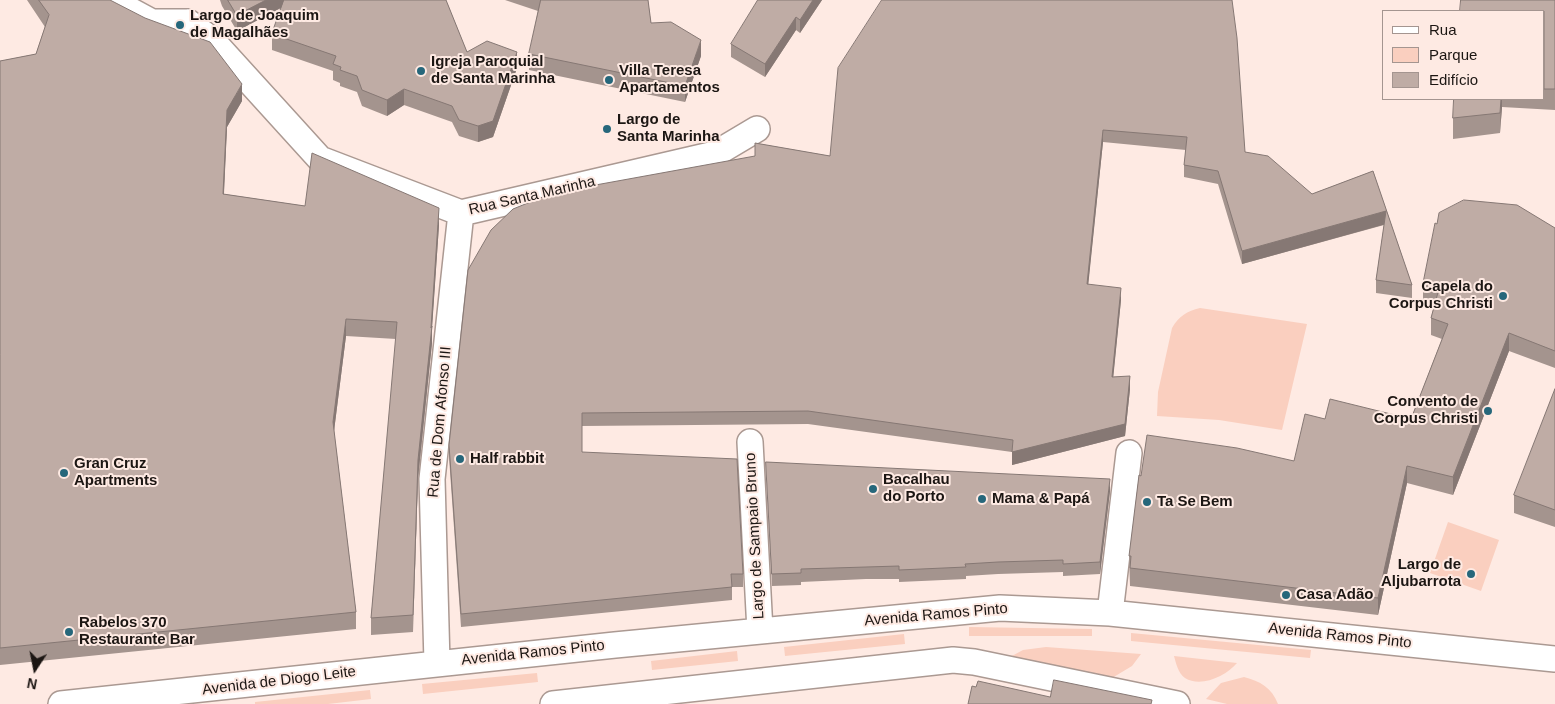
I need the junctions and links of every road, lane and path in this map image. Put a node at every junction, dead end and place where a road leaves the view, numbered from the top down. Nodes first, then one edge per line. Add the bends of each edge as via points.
1 (111, 0) edge
2 (186, 11) edge
3 (756, 129) dead end
4 (461, 213) junction
5 (750, 442) dead end
6 (1129, 453) dead end
7 (1110, 613) junction
8 (760, 630) junction
9 (1555, 659) edge
10 (437, 663) junction
11 (61, 704) edge
12 (553, 704) edge
13 (1177, 704) edge

1 - 2 street via 152,22
2 - 4 street, Rua Santa Marinha via 320,159
3 - 4 street, Rua Santa Marinha via 715,154
4 - 10 street, Rua de Dom Afonso III via 432,479
5 - 8 street, Largo de Sampaio Bruno
6 - 7 street
7 - 8 street, Avenida Ramos Pinto via 1000,608
7 - 9 street, Avenida Ramos Pinto
8 - 10 street, Avenida Ramos Pinto
10 - 11 street, Avenida de Diogo Leite
12 - 13 street via 953,660

